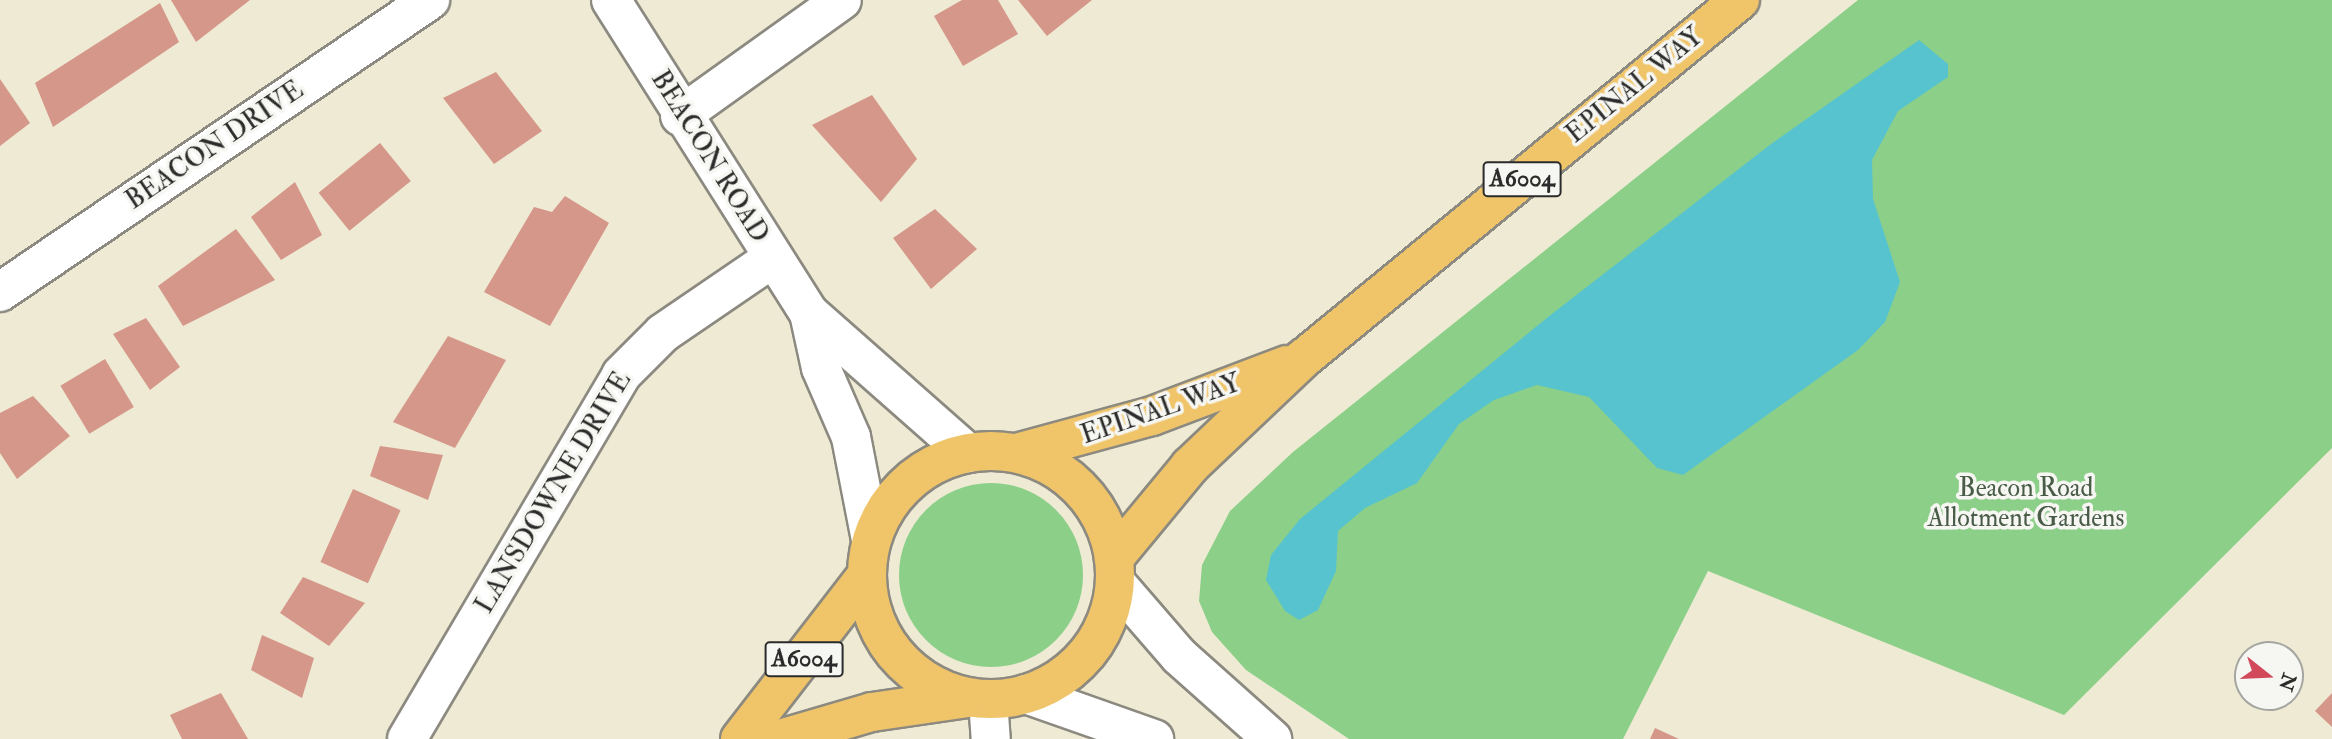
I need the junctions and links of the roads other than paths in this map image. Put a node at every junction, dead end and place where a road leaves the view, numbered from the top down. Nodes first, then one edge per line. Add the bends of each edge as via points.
1 (430, 0) edge
2 (611, 0) edge
3 (842, 0) edge
4 (1740, 0) edge
5 (680, 116) junction
6 (773, 258) junction
7 (0, 292) edge
8 (808, 313) junction
9 (1304, 358) junction
10 (968, 453) junction
11 (1016, 453) junction
12 (868, 558) junction
13 (1114, 570) junction
14 (1027, 694) junction
15 (979, 699) junction
16 (407, 739) edge
17 (740, 739) edge
18 (780, 739) edge
19 (991, 739) edge
20 (1154, 739) edge
21 (1272, 739) edge

1 - 7 street, BEACON DRIVE
2 - 5 street, BEACON ROAD
3 - 5 street
4 - 9 main road, EPINAL WAY / A6004
5 - 6 street, BEACON ROAD
6 - 8 street, BEACON ROAD
6 - 16 street, LANSDOWNE DRIVE via 663,333 621,375
8 - 10 street, BEACON ROAD
8 - 12 street, BEACON ROAD via 821,368 851,437
9 - 11 main road, EPINAL WAY / A6004 via 1152,416
9 - 13 main road, EPINAL WAY / A6004 via 1190,466
10 - 11 main road
10 - 12 main road via 908,481 885,508
11 - 13 main road via 1045,463 1091,502
12 - 15 main road via 885,642 908,668
12 - 17 main road, A6004
13 - 14 main road via 1110,612 1084,656 1054,682
13 - 21 street via 1179,656
14 - 15 main road
14 - 20 street
15 - 18 main road, A6004 via 872,712
15 - 19 street

